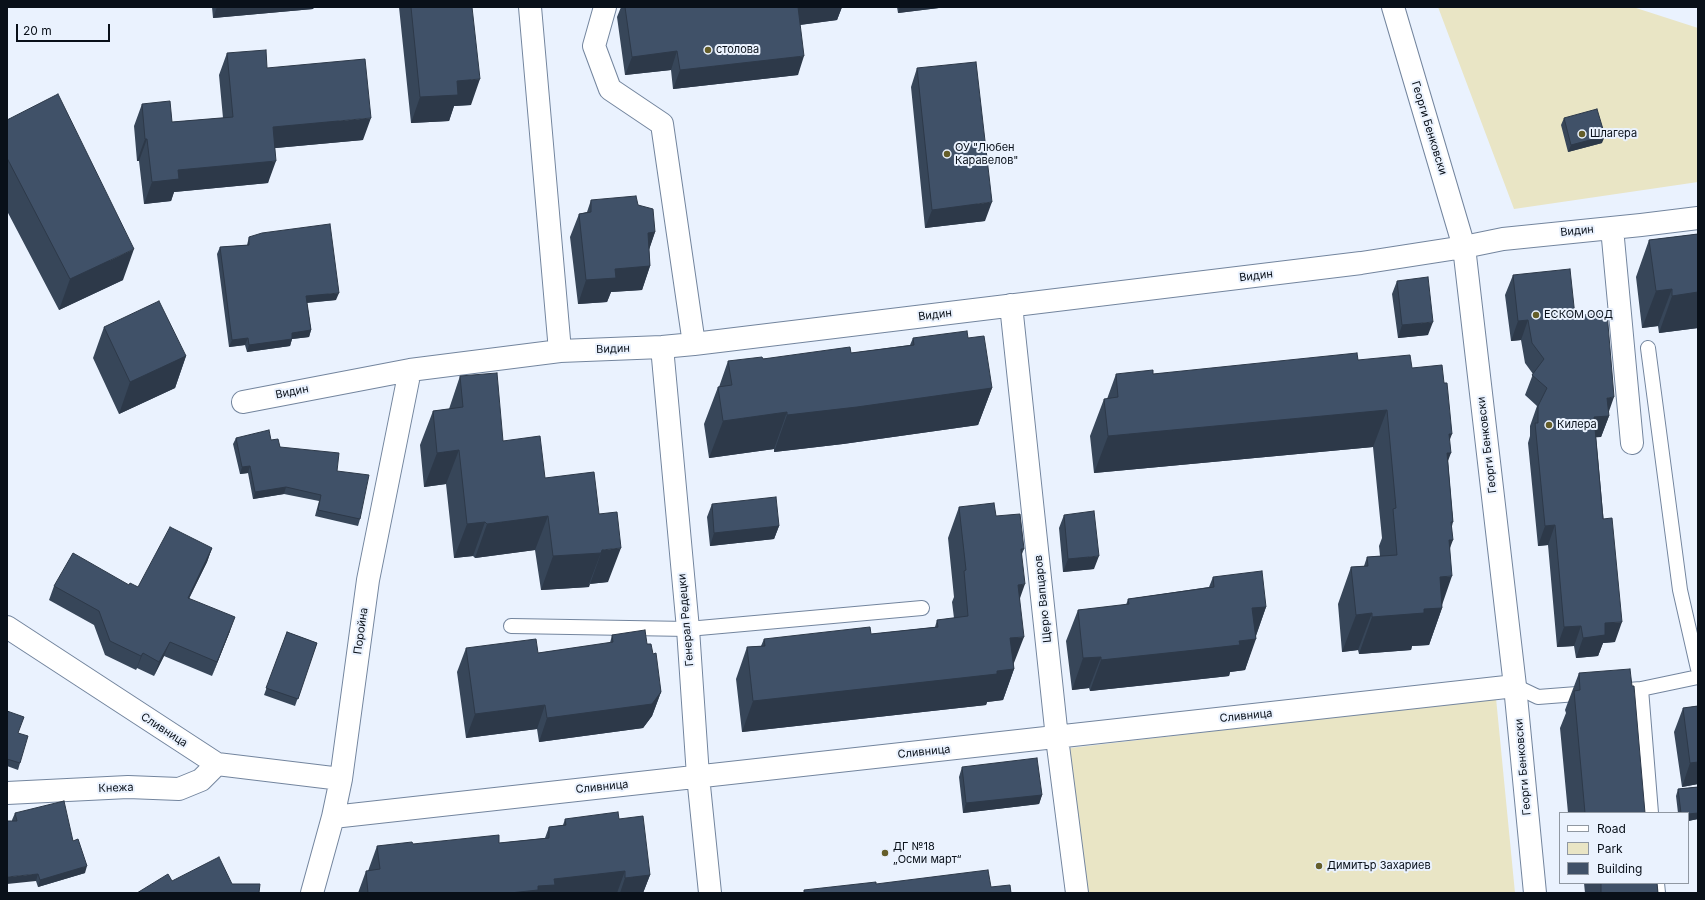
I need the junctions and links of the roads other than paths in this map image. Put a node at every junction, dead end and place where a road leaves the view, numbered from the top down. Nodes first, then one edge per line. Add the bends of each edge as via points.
1 (530, 7) edge
2 (605, 7) edge
3 (1393, 7) edge
4 (1698, 218) edge
5 (1626, 227) junction
6 (1464, 247) junction
7 (1011, 305) junction
8 (694, 344) junction
9 (662, 347) junction
10 (1648, 348) dead end
11 (560, 351) junction
12 (410, 370) junction
13 (243, 402) dead end
14 (1632, 443) dead end
15 (922, 608) dead end
16 (510, 626) dead end
17 (7, 627) edge
18 (688, 629) junction
19 (1698, 670) edge
20 (1698, 677) edge
21 (1515, 686) junction
22 (1641, 689) junction
23 (1057, 738) junction
24 (217, 764) junction
25 (698, 776) junction
26 (341, 779) junction
27 (7, 793) edge
28 (1651, 812) edge
29 (333, 816) junction
30 (312, 893) edge
31 (710, 893) edge
32 (1077, 893) edge
33 (1535, 893) edge

1 - 11 street
2 - 8 street via 594,46 610,90 662,124
3 - 6 street, Георги Бенковски
4 - 5 street, Видин
5 - 6 street, Видин via 1502,239
5 - 14 street
6 - 7 street, Видин via 1353,264
6 - 21 street, Георги Бенковски
7 - 8 street, Видин
7 - 23 street, Щерю Вапцаров
8 - 9 street, Видин
9 - 11 street, Видин
9 - 18 street, Генерал Редецки
10 - 19 lane via 1680,590
11 - 12 street, Видин
12 - 13 street, Видин
12 - 26 street, Поройна via 368,580
15 - 18 lane
16 - 18 lane
17 - 24 street, Сливница
18 - 25 street, Генерал Редецки
20 - 22 lane
21 - 22 lane via 1538,697
21 - 23 street, Сливница
21 - 33 street, Георги Бенковски
22 - 28 lane
23 - 25 street, Сливница
23 - 32 street, Щерю Вапцаров
24 - 26 street, Сливница
24 - 27 street, Кнежа via 201,780 179,789 128,787
25 - 29 street, Сливница
25 - 31 street, Генерал Редецки
26 - 29 street, Поройна
29 - 30 street, Поройна

